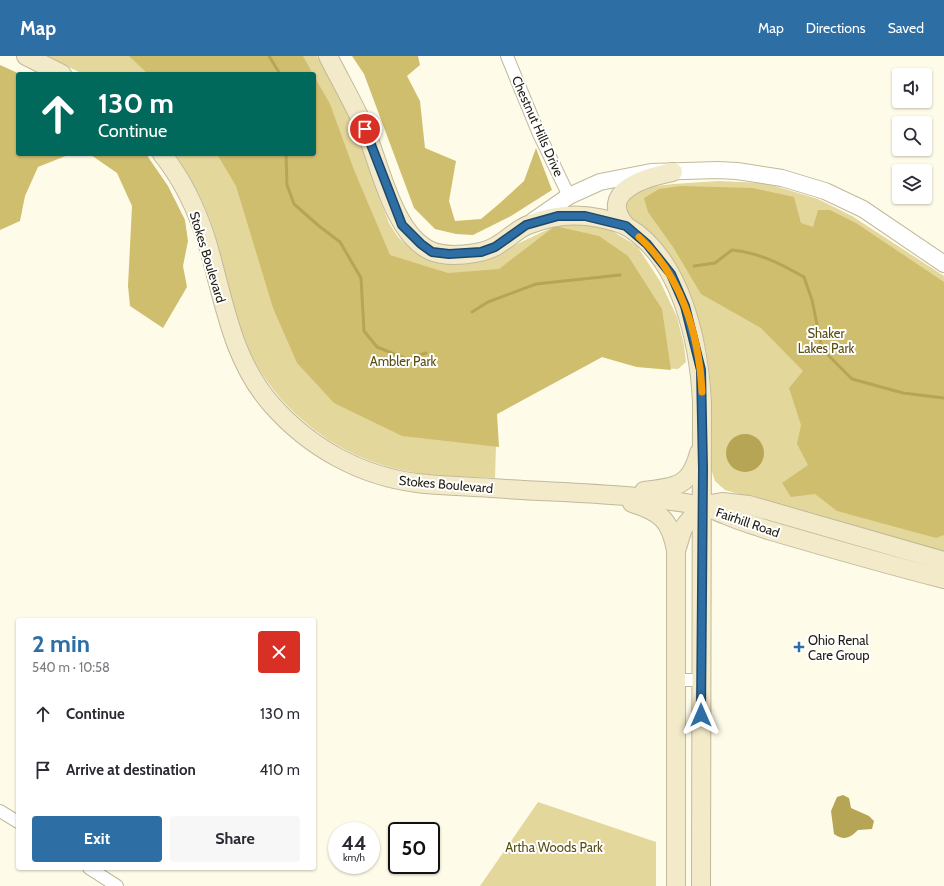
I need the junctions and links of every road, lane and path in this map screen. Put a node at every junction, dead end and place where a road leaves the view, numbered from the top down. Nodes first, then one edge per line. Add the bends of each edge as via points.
1 (26, 56) edge
2 (328, 56) edge
3 (507, 56) edge
4 (58, 72) edge
5 (163, 156) edge
6 (673, 172) junction
7 (569, 196) junction
8 (526, 225) junction
9 (626, 226) junction
10 (944, 264) edge
11 (702, 440) junction
12 (612, 496) junction
13 (702, 505) junction
14 (908, 550) junction
15 (676, 551) junction
16 (903, 568) junction
17 (943, 570) edge
18 (677, 680) junction
19 (701, 680) junction
20 (0, 811) edge
21 (16, 821) edge
22 (92, 870) edge
23 (117, 886) edge
24 (676, 886) edge
25 (701, 886) edge

1 - 4 main road
2 - 8 main road via 365,129 397,216 409,234 432,252 481,252 495,247
3 - 7 street, Chestnut Hills Drive via 539,134
5 - 12 main road, Stokes Boulevard via 180,180 196,211 232,337 244,362 272,405 313,442 356,467 398,480
6 - 7 street via 632,175 600,182
6 - 9 main road via 655,175 623,190 617,202 619,218
6 - 10 street via 737,171 803,184 863,209
7 - 8 street
8 - 9 main road via 558,216 585,216
9 - 11 main road via 662,261 681,295 701,370
11 - 12 main road via 696,466 690,476 680,484 666,489
11 - 13 main road
12 - 13 main road, Stokes Boulevard
12 - 15 main road via 652,510 666,521 673,535
13 - 14 main road, Fairhill Road via 722,502 749,505
13 - 15 main road via 683,528
13 - 16 main road, Fairhill Road via 766,529
13 - 19 main road
14 - 16 main road
14 - 17 main road, Fairhill Road
15 - 18 main road
16 - 17 main road, Fairhill Road
18 - 19 street
18 - 24 main road
19 - 25 main road
20 - 21 street
22 - 23 street

